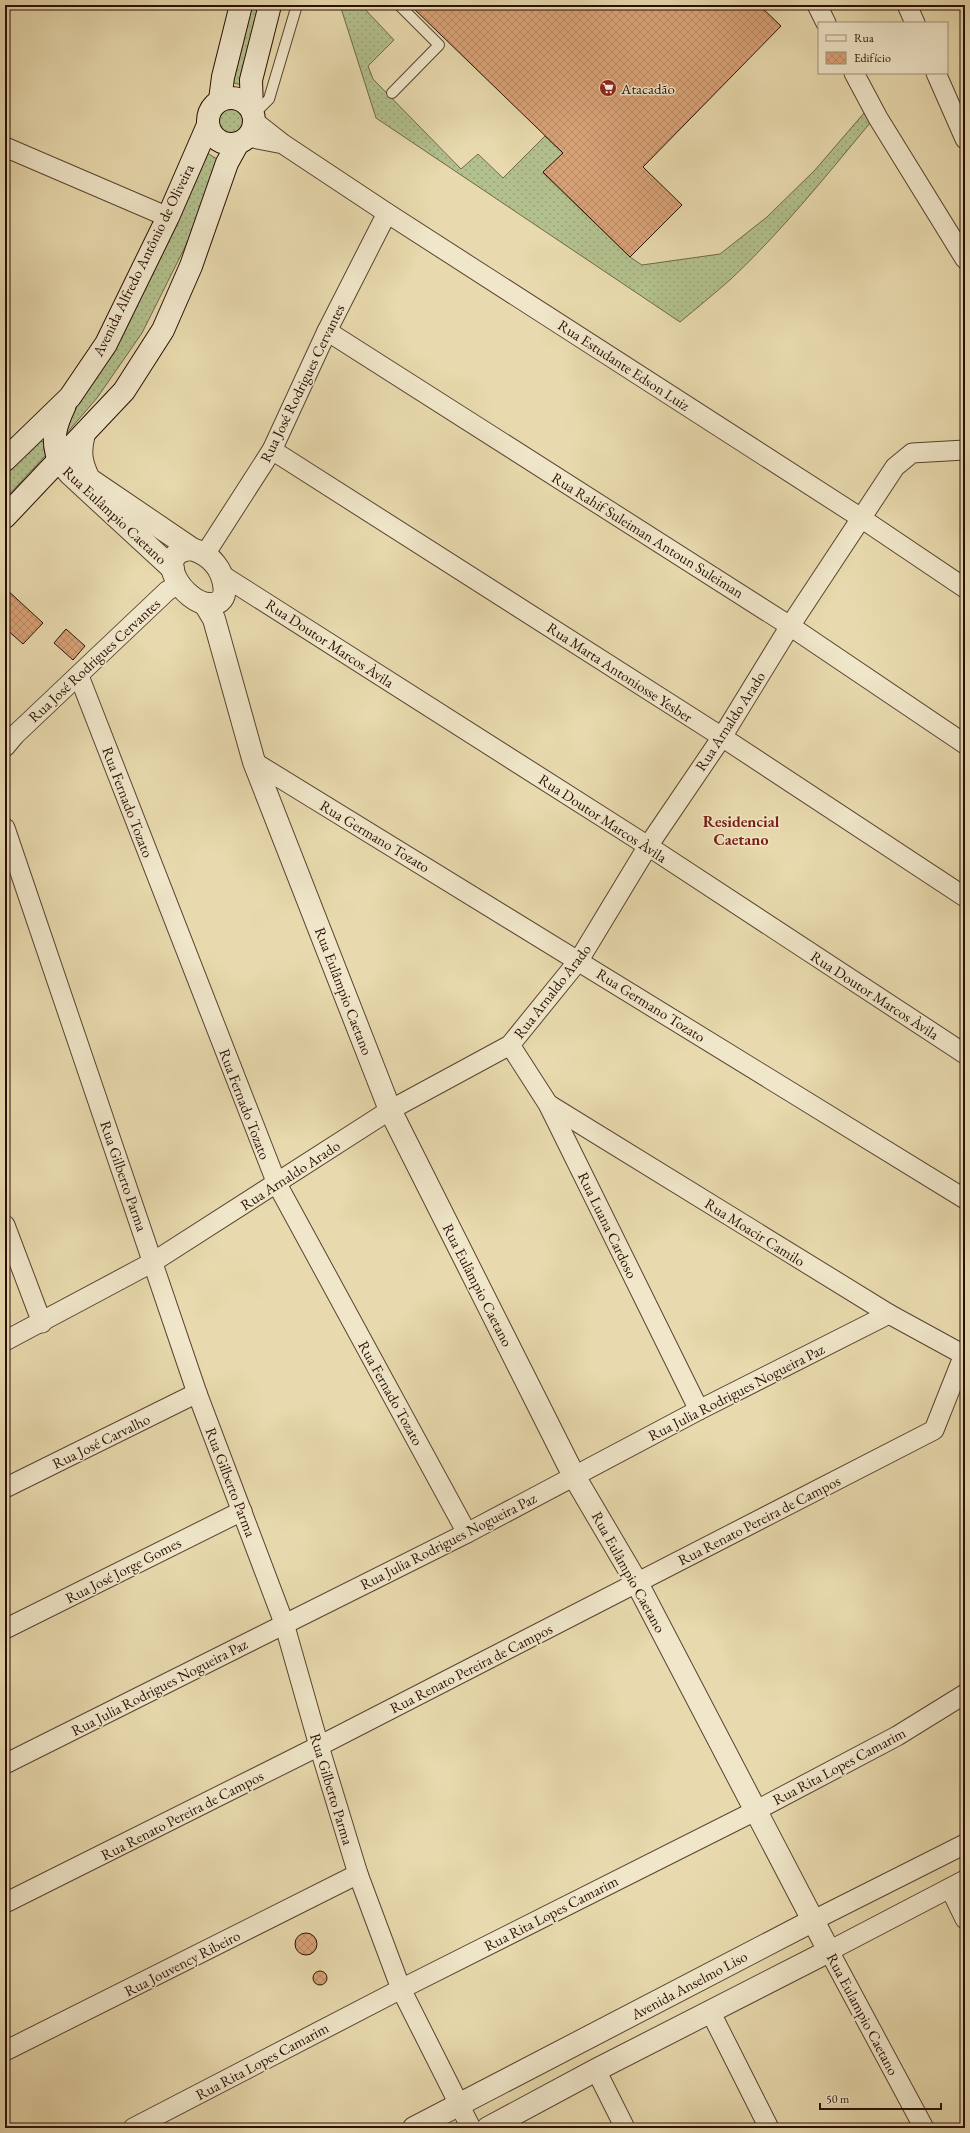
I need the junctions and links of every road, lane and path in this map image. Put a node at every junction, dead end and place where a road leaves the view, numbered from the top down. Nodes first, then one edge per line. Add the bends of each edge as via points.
1 (241, 5) edge
2 (270, 5) edge
3 (297, 5) edge
4 (399, 5) edge
5 (817, 5) edge
6 (907, 5) edge
7 (826, 22) edge
8 (914, 22) edge
9 (855, 74) edge
10 (936, 74) edge
11 (392, 93) dead end
12 (220, 100) junction
13 (208, 125) junction
14 (249, 125) junction
15 (965, 138) edge
16 (5, 147) edge
17 (387, 212) junction
18 (168, 216) junction
19 (965, 259) edge
20 (327, 331) junction
21 (70, 397) junction
22 (84, 434) junction
23 (272, 450) junction
24 (965, 450) edge
25 (5, 460) edge
26 (59, 461) junction
27 (5, 517) edge
28 (861, 518) junction
29 (202, 551) junction
30 (173, 580) junction
31 (229, 582) junction
32 (965, 588) edge
33 (211, 609) junction
34 (790, 626) junction
35 (79, 676) junction
36 (722, 737) junction
37 (965, 744) edge
38 (5, 747) edge
39 (254, 762) junction
40 (5, 828) edge
41 (648, 846) junction
42 (965, 897) edge
43 (579, 960) junction
44 (510, 1045) junction
45 (965, 1054) edge
46 (548, 1104) junction
47 (390, 1110) junction
48 (276, 1184) junction
49 (965, 1199) edge
50 (5, 1225) edge
51 (153, 1262) junction
52 (889, 1314) junction
53 (42, 1323) junction
54 (5, 1341) edge
55 (965, 1354) edge
56 (197, 1394) junction
57 (699, 1410) junction
58 (574, 1476) junction
59 (5, 1488) edge
60 (242, 1511) junction
61 (467, 1533) junction
62 (637, 1583) junction
63 (284, 1623) junction
64 (5, 1629) edge
65 (965, 1694) edge
66 (319, 1746) junction
67 (5, 1764) edge
68 (757, 1810) junction
69 (965, 1844) edge
70 (358, 1874) junction
71 (957, 1884) edge
72 (5, 1903) edge
73 (965, 1919) edge
74 (814, 1920) junction
75 (829, 1951) junction
76 (401, 1989) junction
77 (710, 2012) junction
78 (5, 2051) edge
79 (596, 2070) junction
80 (459, 2105) junction
81 (134, 2128) edge
82 (414, 2128) edge
83 (471, 2128) edge
84 (488, 2128) edge
85 (625, 2128) edge
86 (769, 2128) edge
87 (924, 2128) edge

1 - 12 street via 223,77
2 - 14 street via 251,80
3 - 14 lane via 269,99
4 - 11 lane via 439,44
5 - 7 street
6 - 8 street
9 - 19 street via 878,118
10 - 15 street
12 - 13 street via 208,113
12 - 14 street via 232,97 244,101
13 - 14 street via 216,139 223,143
13 - 18 street, Avenida Alfredo Antônio de Oliveira
14 - 17 street, Rua Estudante Edson Luiz via 283,144
14 - 22 street via 226,163 191,266 163,330 124,391
16 - 18 street
17 - 20 street, Rua José Rodrigues Cervantes
17 - 28 street, Rua Estudante Edson Luiz
18 - 21 street, Avenida Alfredo Antônio de Oliveira via 106,344
20 - 23 street, Rua José Rodrigues Cervantes
20 - 34 street, Rua Rahif Suleiman Antoun Suleiman
21 - 25 street, Avenida Alfredo Antônio de Oliveira
21 - 26 street via 55,431 53,447
22 - 26 street
22 - 29 street via 80,449 81,464 89,479
23 - 29 street, Rua José Rodrigues Cervantes
23 - 36 street, Rua Marta Antoniosse Yesber
24 - 28 street, Rua Arnaldo Arado via 912,453 895,467
26 - 27 street
26 - 30 street, Rua Eulâmpio Caetano
28 - 32 street, Rua Estudante Edson Luiz
28 - 34 street, Rua Arnaldo Arado
29 - 30 street via 180,550 173,559
29 - 31 street
30 - 33 street
30 - 35 street, Rua José Rodrigues Cervantes
31 - 33 street via 223,598
31 - 41 street, Rua Doutor Marcos Àvila
33 - 39 street, Rua Eulâmpio Caetano
34 - 36 street, Rua Arnaldo Arado
34 - 37 street, Rua Rahif Suleiman Antoun Suleiman
35 - 38 street, Rua José Rodrigues Cervantes
35 - 48 street, Rua Fernado Tozato
36 - 41 street, Rua Arnaldo Arado
36 - 42 street, Rua Marta Antoniosse Yesber
39 - 43 street, Rua Germano Tozato
39 - 47 street, Rua Eulâmpio Caetano
40 - 51 street, Rua Gilberto Parma
41 - 43 street, Rua Arnaldo Arado
41 - 45 street, Rua Doutor Marcos Àvila
43 - 44 street, Rua Arnaldo Arado
43 - 49 street, Rua Germano Tozato
44 - 46 street, Rua Luana Cardoso
44 - 47 street, Rua Arnaldo Arado
46 - 52 street, Rua Moacir Camilo
46 - 57 street, Rua Luana Cardoso
47 - 48 street, Rua Arnaldo Arado
47 - 58 street, Rua Eulâmpio Caetano
48 - 51 street, Rua Arnaldo Arado
48 - 61 street, Rua Fernado Tozato
50 - 53 street
51 - 53 street, Rua Arnaldo Arado
51 - 56 street, Rua Gilberto Parma
52 - 55 street, Rua Moacir Camilo
52 - 57 street, Rua Julia Rodrigues Nogueira Paz
53 - 54 street, Rua Arnaldo Arado
55 - 62 street, Rua Renato Pereira de Campos via 934,1430
56 - 59 street, Rua José Carvalho
56 - 60 street, Rua Gilberto Parma
57 - 58 street, Rua Julia Rodrigues Nogueira Paz
58 - 61 street, Rua Julia Rodrigues Nogueira Paz
58 - 62 street, Rua Eulâmpio Caetano
60 - 63 street, Rua Gilberto Parma
60 - 64 street, Rua José Jorge Gomes
61 - 63 street, Rua Julia Rodrigues Nogueira Paz
62 - 66 street, Rua Renato Pereira de Campos
62 - 68 street, Rua Eulâmpio Caetano
63 - 66 street, Rua Gilberto Parma
63 - 67 street, Rua Julia Rodrigues Nogueira Paz
65 - 68 street, Rua Rita Lopes Camarim via 897,1736
66 - 70 street, Rua Gilberto Parma
66 - 72 street, Rua Renato Pereira de Campos
68 - 74 street, Rua Eulâmpio Caetano
68 - 76 street, Rua Rita Lopes Camarim
69 - 74 street, Avenida Anselmo Liso
70 - 76 street, Rua Gilberto Parma
70 - 78 street, Rua Jouvency Ribeiro
71 - 73 street
71 - 75 street
74 - 75 street, Rua Eulampio Caetano
74 - 80 street, Avenida Anselmo Liso
75 - 77 street
75 - 87 street, Rua Eulampio Caetano
76 - 80 street, Rua Gilberto Parma
76 - 81 street, Rua Rita Lopes Camarim
77 - 79 street
77 - 86 street
79 - 84 street
79 - 85 street
80 - 82 street, Avenida Anselmo Liso
80 - 83 street, Rua Gilberto Parma

